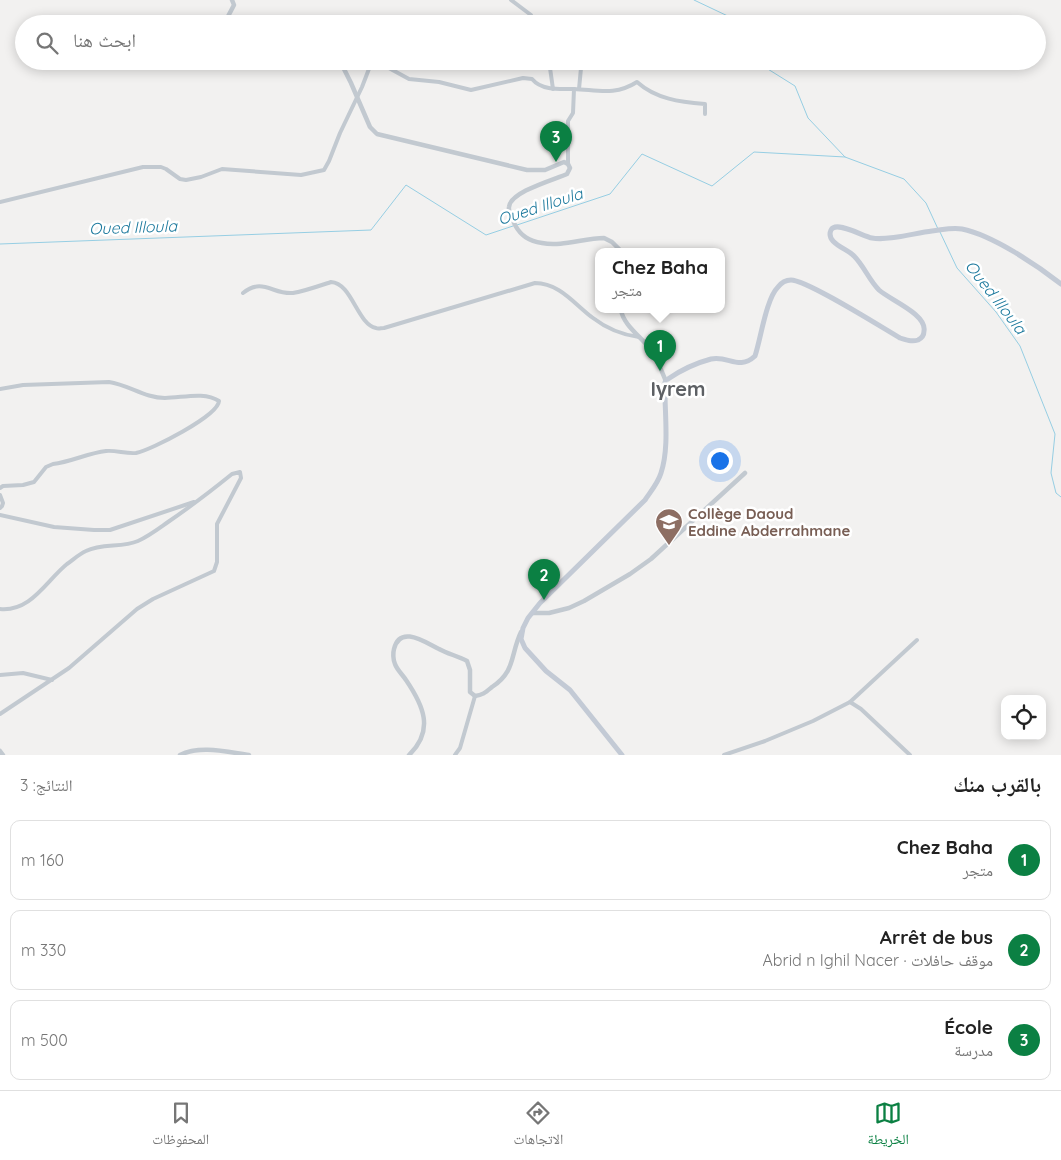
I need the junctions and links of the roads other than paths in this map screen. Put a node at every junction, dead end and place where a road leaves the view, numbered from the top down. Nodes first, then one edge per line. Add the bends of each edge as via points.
1 (232, 0) edge
2 (510, 0) edge
3 (228, 15) edge
4 (531, 15) edge
5 (344, 70) edge
6 (368, 70) edge
7 (393, 70) edge
8 (550, 70) edge
9 (581, 70) edge
10 (574, 88) junction
11 (553, 89) junction
12 (579, 89) junction
13 (357, 96) junction
14 (705, 114) dead end
15 (568, 164) junction
16 (0, 202) edge
17 (618, 248) edge
18 (1061, 284) edge
19 (243, 293) dead end
20 (622, 313) edge
21 (639, 337) junction
22 (666, 380) junction
23 (0, 389) edge
24 (745, 473) dead end
25 (0, 488) edge
26 (0, 495) edge
27 (198, 501) junction
28 (0, 508) edge
29 (0, 515) edge
30 (0, 609) edge
31 (533, 612) junction
32 (523, 628) junction
33 (917, 640) dead end
34 (0, 675) edge
35 (52, 680) junction
36 (474, 696) junction
37 (850, 702) junction
38 (0, 714) edge
39 (0, 752) edge
40 (3, 755) edge
41 (180, 755) edge
42 (249, 755) edge
43 (409, 755) edge
44 (455, 755) edge
45 (622, 755) edge
46 (724, 755) edge
47 (910, 755) edge

1 - 3 street via 234,4
2 - 4 street
5 - 13 street
6 - 13 street
7 - 11 street via 410,79 470,90 523,78
8 - 11 street
9 - 12 street
10 - 11 street
10 - 12 street
10 - 15 street via 573,113 568,121
12 - 14 street via 610,92 626,89 637,82 676,101 704,104
13 - 15 street via 370,127 388,138 526,170 545,170 564,162
13 - 16 street via 324,170 300,175 222,169 186,180 166,169 143,168
15 - 17 street via 567,174 512,198 509,212 520,233 543,243 604,238
18 - 22 main road via 1006,248 980,235 954,228 885,239 836,226 832,228 830,237 854,256 879,290 920,318 925,326 921,338 910,341 900,338 824,294 791,280 777,287 755,356 750,361 741,364 713,358
19 - 21 street via 255,286 290,293 336,282 369,325 384,328 544,283 559,290 595,320 618,332
20 - 21 street
21 - 22 street via 658,361
22 - 31 main road via 665,451 656,484 645,500
23 - 25 street via 109,382 149,396 201,396 219,401 216,408 190,427 143,450 127,453 107,451 53,464 46,467 34,482
24 - 31 street via 651,559 630,574 569,608 549,613
26 - 28 street via 3,503
27 - 29 street via 110,530 54,528
27 - 30 street via 131,544 85,551 25,605
27 - 35 street via 232,474 240,472 241,478 217,524 218,562 214,571 137,609
31 - 32 main road
32 - 36 street via 501,682 482,695
32 - 45 main road via 521,639 525,648 570,690
33 - 37 street
34 - 35 street via 24,673
35 - 38 street
36 - 43 street via 470,692 467,661 411,636 402,638 396,644 395,664 424,714 422,737
36 - 44 street via 460,748
37 - 46 street via 813,721
37 - 47 street
39 - 40 street
41 - 42 street via 202,750

